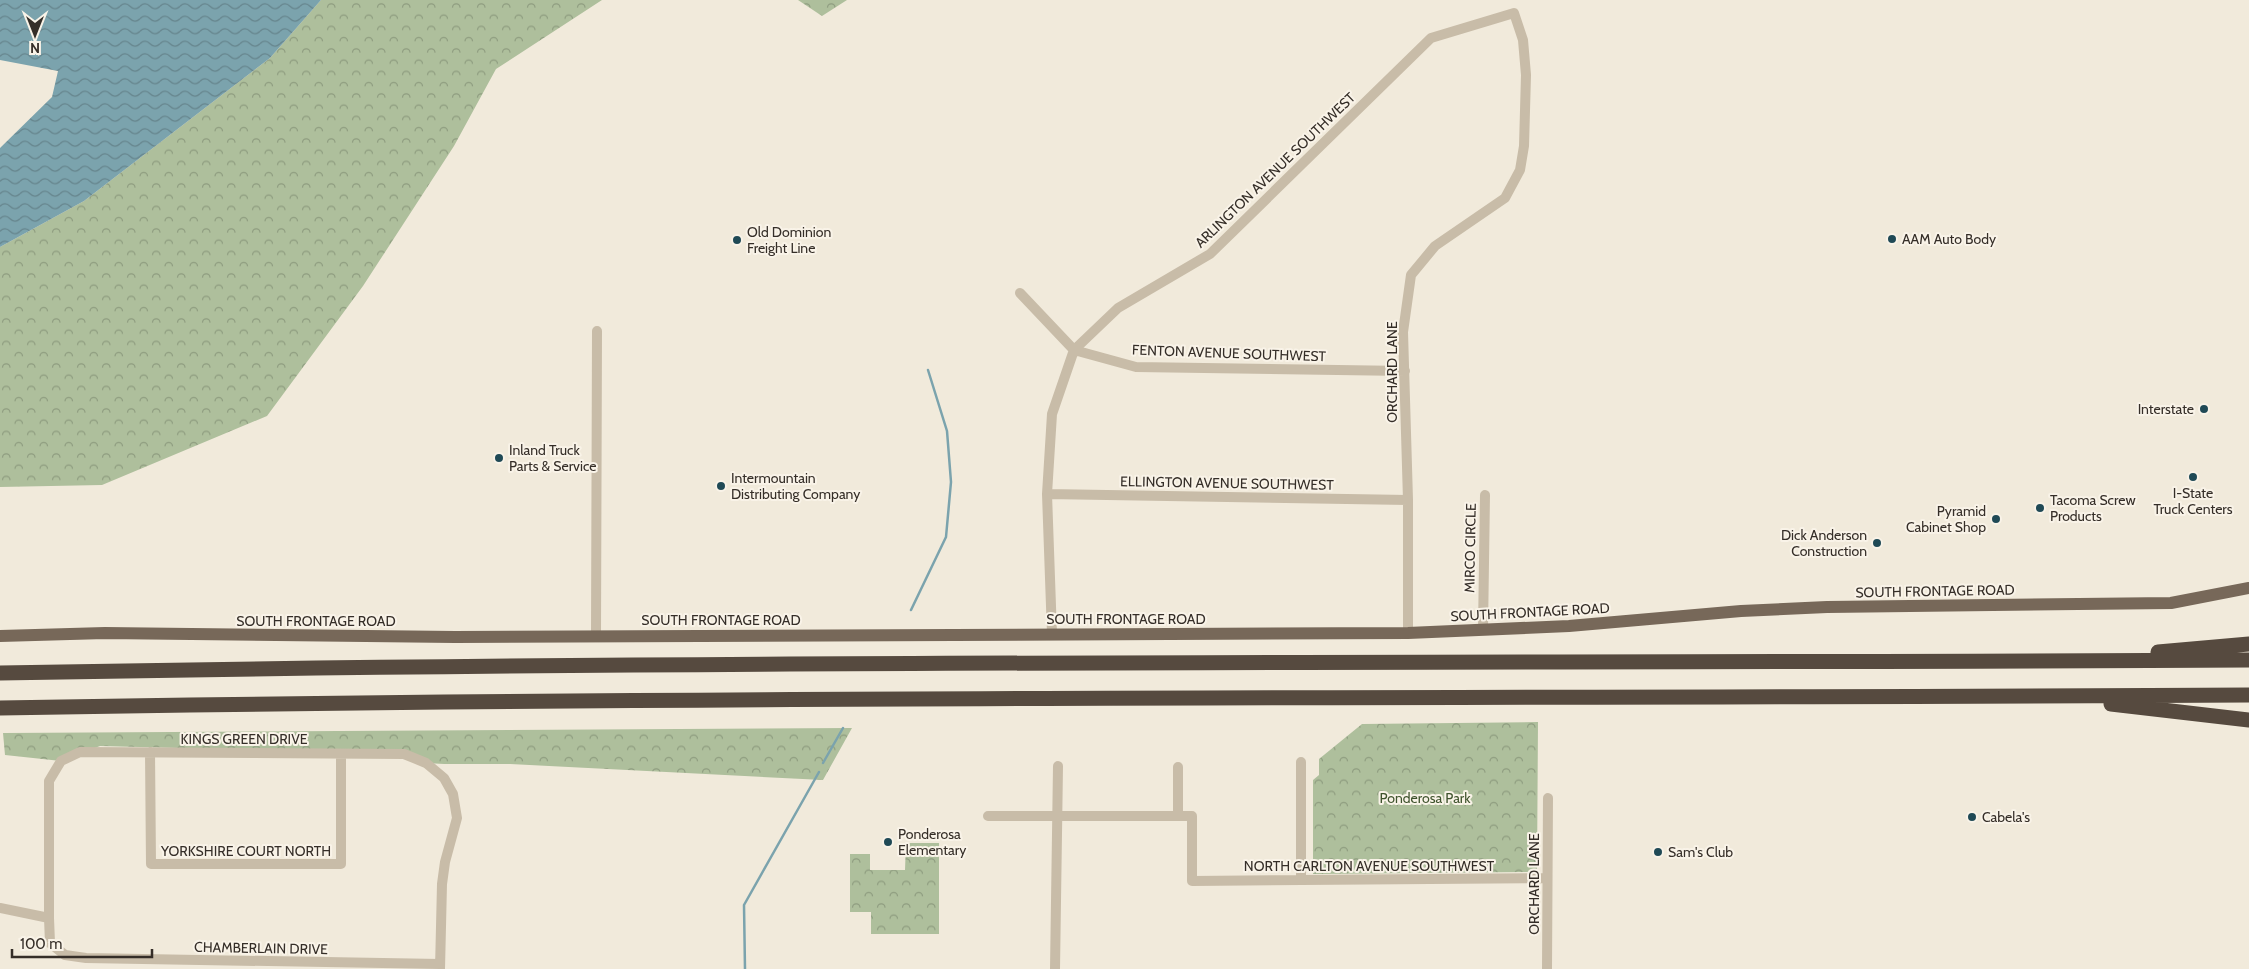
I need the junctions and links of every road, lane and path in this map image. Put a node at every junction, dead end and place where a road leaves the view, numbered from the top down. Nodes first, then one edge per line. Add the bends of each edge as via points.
1 (1514, 13) joint
2 (1020, 293) dead end
3 (597, 331) dead end
4 (1074, 350) junction
5 (1405, 371) junction
6 (1047, 494) junction
7 (1485, 495) dead end
8 (1408, 500) junction
9 (2249, 588) edge
10 (1483, 630) junction
11 (1408, 633) junction
12 (1052, 634) junction
13 (596, 635) junction
14 (0, 636) edge
15 (2249, 644) edge
16 (2249, 660) edge
17 (2039, 662) junction
18 (0, 674) edge
19 (2249, 695) edge
20 (2033, 696) junction
21 (0, 708) edge
22 (2249, 720) edge
23 (150, 752) junction
24 (341, 754) junction
25 (61, 761) joint
26 (1302, 762) dead end
27 (1058, 766) dead end
28 (1178, 767) dead end
29 (1548, 798) dead end
30 (988, 816) dead end
31 (1056, 816) junction
32 (1178, 816) junction
33 (1547, 878) junction
34 (1301, 880) junction
35 (0, 908) edge
36 (49, 918) junction
37 (440, 967) edge
38 (1055, 969) edge
39 (1548, 969) edge

1 - 4 street, ARLINGTON AVENUE SOUTHWEST via 1431,38 1210,254 1118,308
1 - 5 street, ORCHARD LANE via 1523,40 1526,75 1520,170 1505,198 1435,246 1411,275 1403,332
2 - 4 street
3 - 13 street
4 - 5 street, FENTON AVENUE SOUTHWEST via 1136,367
4 - 6 street, ARLINGTON AVENUE SOUTHWEST via 1052,414
5 - 8 street, ORCHARD LANE
6 - 8 street, ELLINGTON AVENUE SOUTHWEST
6 - 12 street, ARLINGTON AVENUE SOUTHWEST
7 - 10 street, MIRCO CIRCLE
8 - 11 street, ORCHARD LANE
9 - 10 main road, SOUTH FRONTAGE ROAD via 2171,603 1740,611
10 - 11 main road, SOUTH FRONTAGE ROAD
11 - 12 main road, SOUTH FRONTAGE ROAD
12 - 13 main road, SOUTH FRONTAGE ROAD
13 - 14 main road, SOUTH FRONTAGE ROAD via 105,633
15 - 17 highway
16 - 17 highway
17 - 18 highway via 836,665
19 - 20 highway
20 - 21 highway via 826,700
20 - 22 highway
23 - 24 street, KINGS GREEN DRIVE
23 - 24 street, YORKSHIRE COURT NORTH via 151,864 341,864
23 - 25 street, KINGS GREEN DRIVE via 80,752
24 - 37 street, KINGS GREEN DRIVE via 404,754 426,763 444,778 453,794 457,818 444,862
25 - 36 street, CHAMBERLAIN DRIVE via 49,780
26 - 34 street
27 - 31 street
28 - 32 street
29 - 33 street, ORCHARD LANE
30 - 31 street
31 - 32 street
31 - 38 street
32 - 34 street, NORTH CARLTON AVENUE SOUTHWEST via 1192,816 1192,881
33 - 34 street, NORTH CARLTON AVENUE SOUTHWEST
33 - 39 street, ORCHARD LANE
35 - 36 street
36 - 37 street, CHAMBERLAIN DRIVE via 50,943 65,955 86,958

